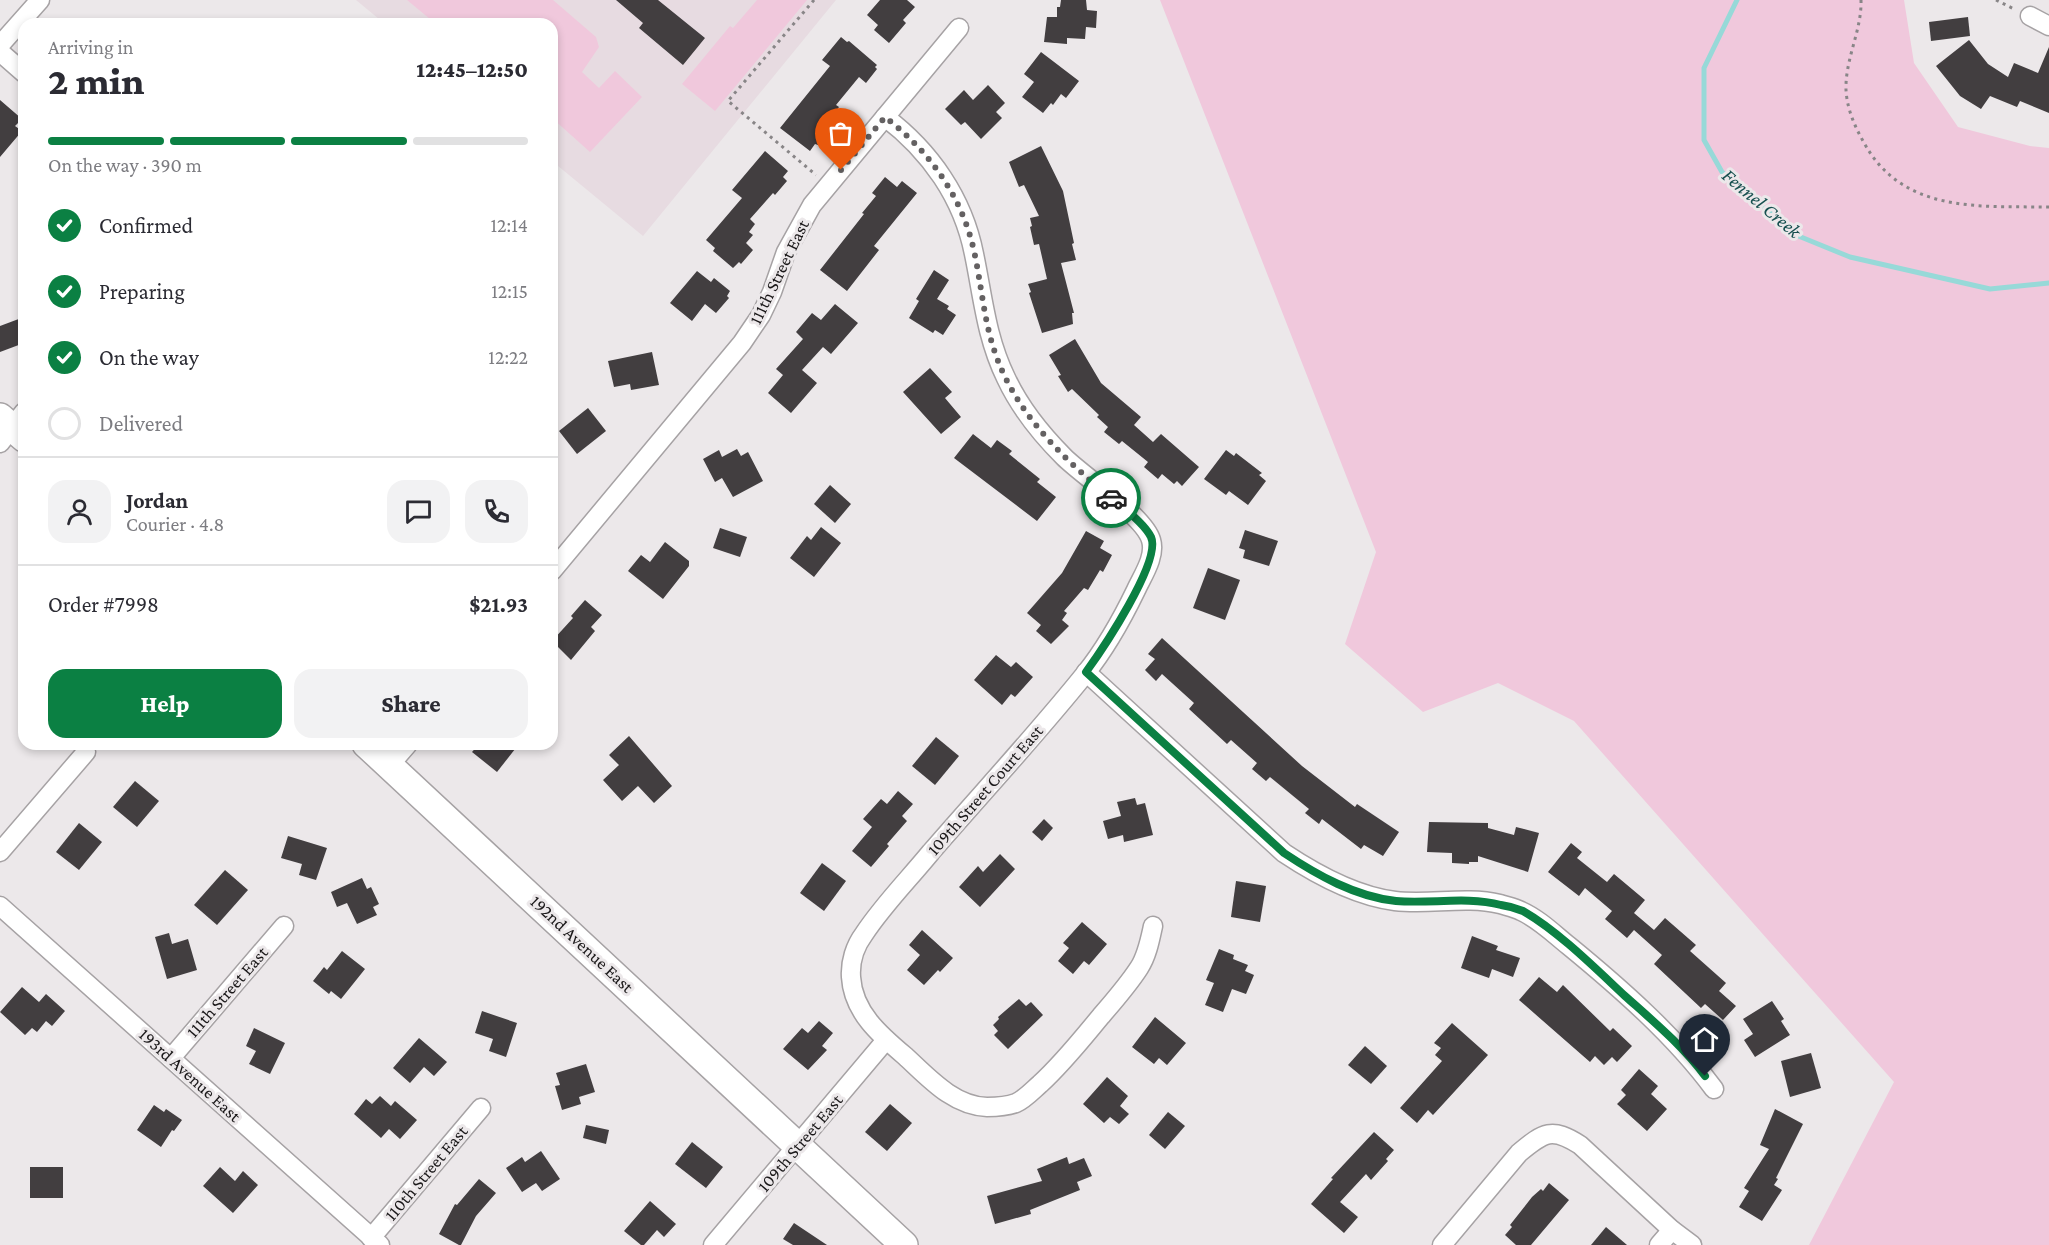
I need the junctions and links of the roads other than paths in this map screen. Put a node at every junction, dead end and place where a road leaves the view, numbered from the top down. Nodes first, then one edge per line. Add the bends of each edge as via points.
1 (40, 0) edge
2 (2030, 16) road end
3 (24, 18) edge
4 (18, 25) edge
5 (2049, 26) edge
6 (959, 28) dead end
7 (0, 45) edge
8 (0, 52) edge
9 (18, 68) edge
10 (885, 117) junction
11 (558, 565) edge
12 (1086, 672) junction
13 (372, 750) edge
14 (403, 750) edge
15 (86, 752) dead end
16 (389, 766) junction
17 (0, 852) edge
18 (0, 906) edge
19 (284, 926) dead end
20 (1153, 926) dead end
21 (886, 1040) junction
22 (171, 1058) junction
23 (1714, 1089) dead end
24 (481, 1108) dead end
25 (799, 1145) junction
26 (1672, 1230) junction
27 (376, 1241) edge
28 (713, 1245) edge
29 (904, 1245) edge
30 (1442, 1245) edge
31 (1659, 1245) edge
32 (1692, 1245) edge

1 - 3 street
2 - 5 street
4 - 7 street
6 - 10 street, 111th Street East
8 - 9 street
10 - 11 street, 111th Street East via 812,205 786,252 761,315 742,344
10 - 12 street, 109th Street Court East via 918,145 952,192 974,251 992,346 1023,408 1066,460 1133,516 1151,537 1153,552 1125,614
12 - 21 street, 109th Street Court East via 862,936 852,964 853,995
12 - 23 street via 1284,853 1312,872 1395,901 1467,900 1521,910 1590,963 1675,1042
13 - 16 street, 192nd Avenue East
14 - 16 street
15 - 17 street
16 - 25 street, 192nd Avenue East
18 - 22 street, 193rd Avenue East
19 - 22 street, 111th Street East
20 - 21 street, 109th Street Court East via 1141,966 1127,985 1060,1066 1015,1104 966,1104
21 - 25 street, 109th Street East
22 - 27 street, 193rd Avenue East
24 - 27 street, 110th Street East
25 - 28 street, 109th Street East
25 - 29 street, 192nd Avenue East
26 - 30 street via 1580,1145 1554,1132 1519,1153
26 - 31 street
26 - 32 street

